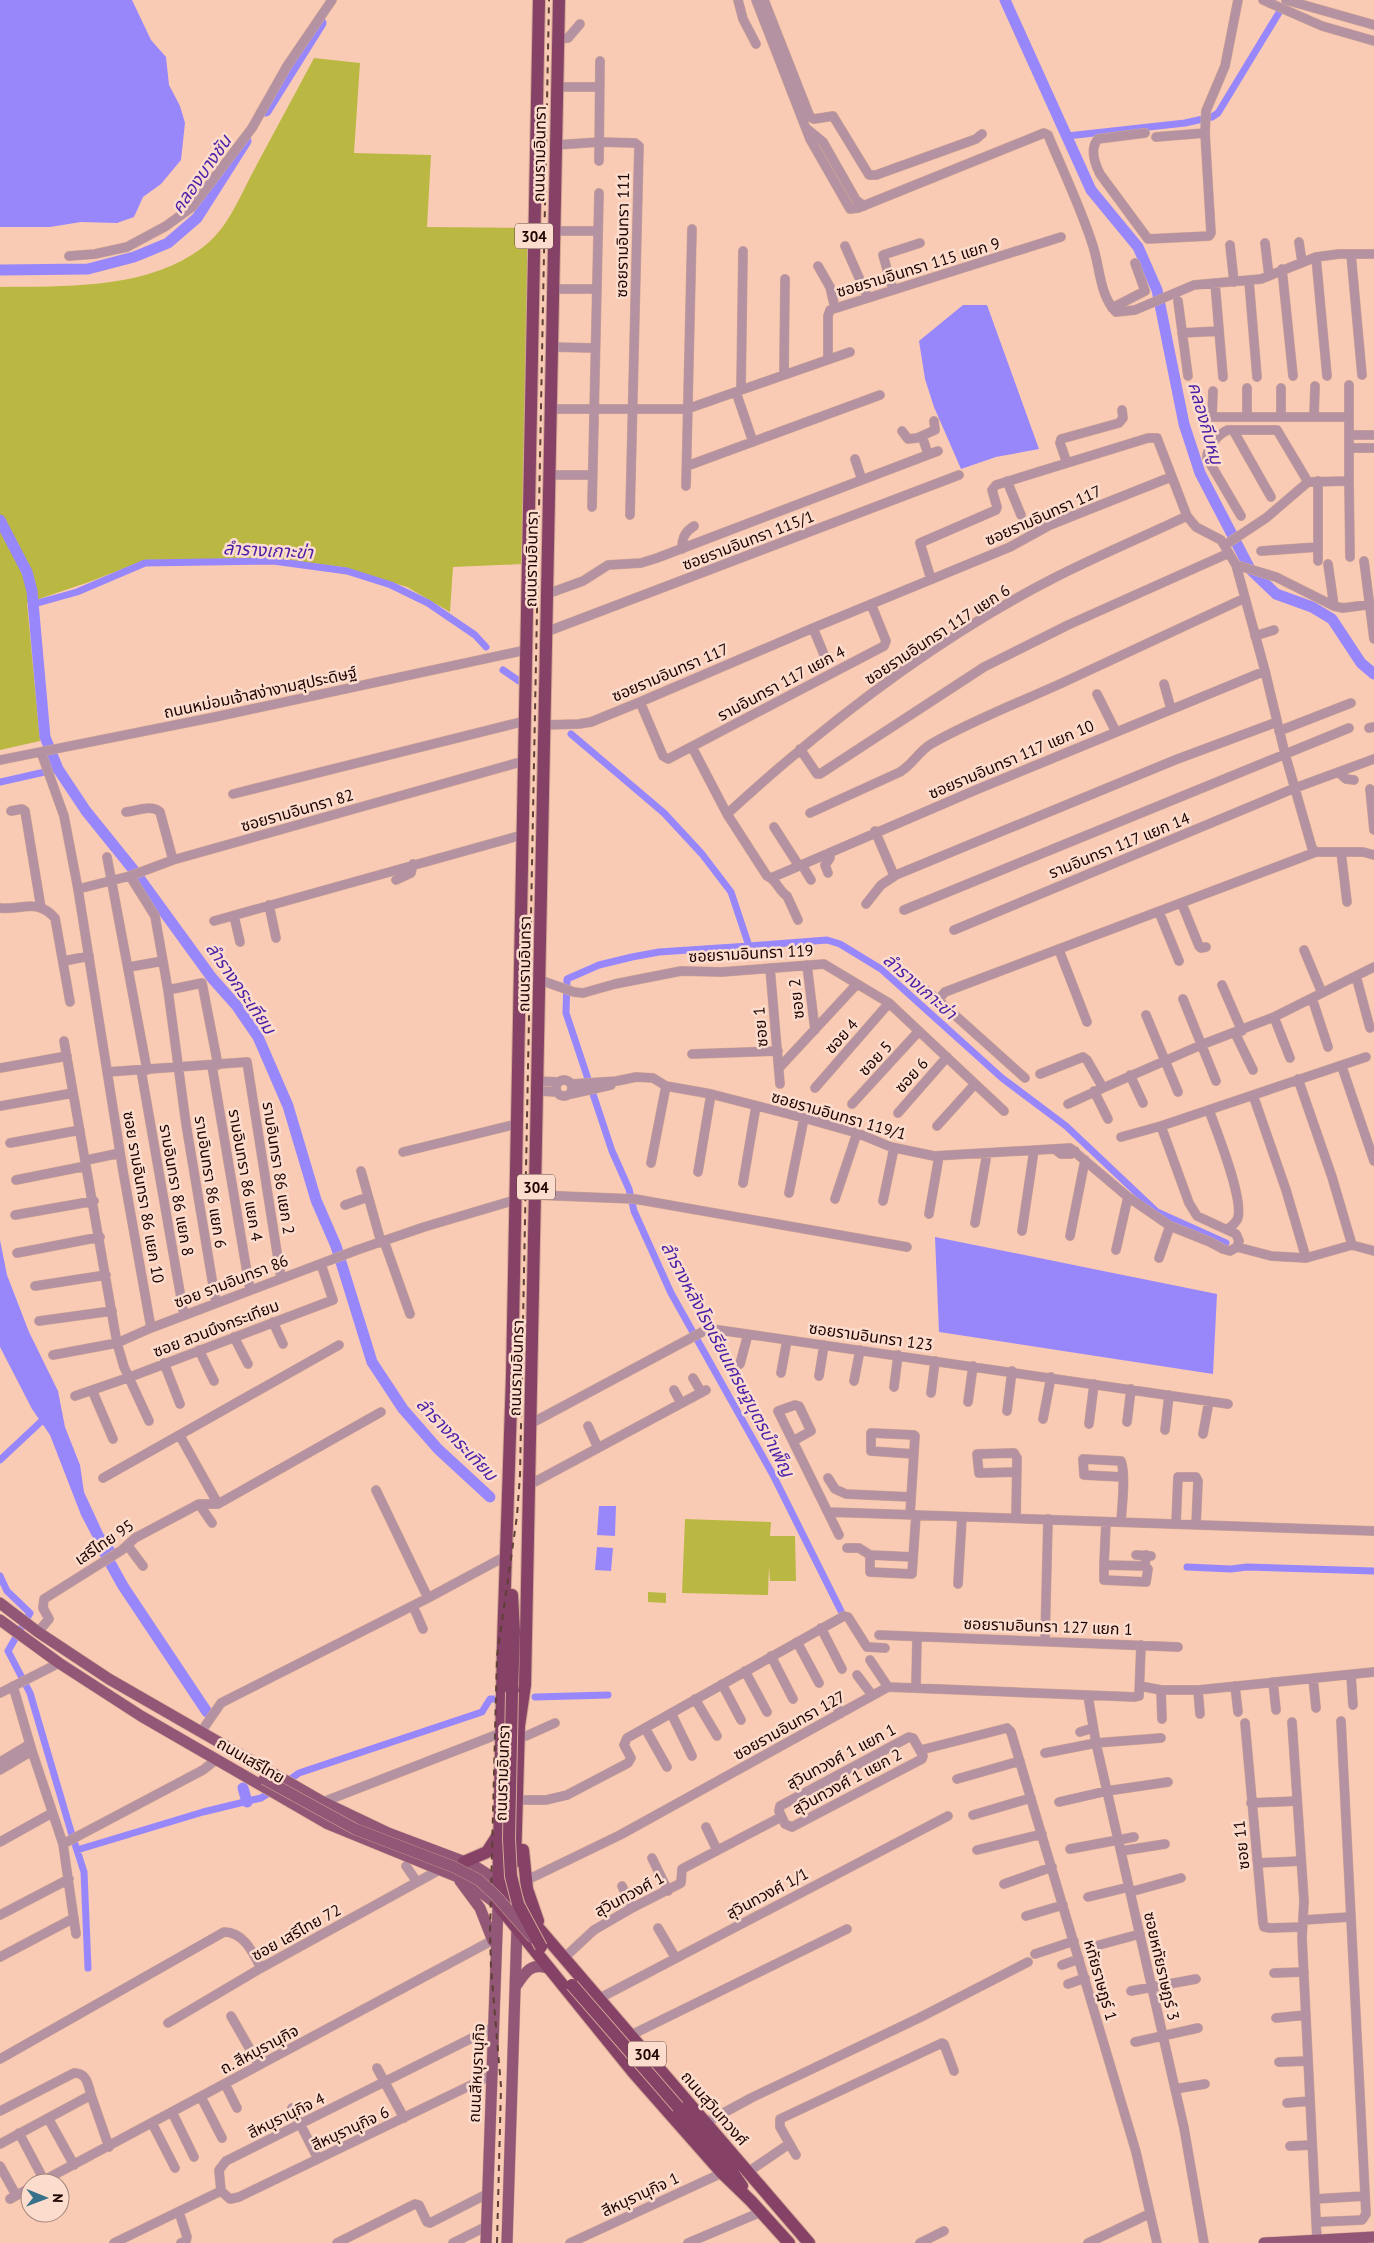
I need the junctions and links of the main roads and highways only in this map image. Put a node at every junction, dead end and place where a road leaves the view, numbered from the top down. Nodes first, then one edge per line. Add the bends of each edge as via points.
1 (539, 0) edge
2 (559, 0) edge
3 (549, 476) junction
4 (529, 477) junction
5 (508, 1555) junction
6 (0, 1603) edge
7 (0, 1620) edge
8 (525, 1685) junction
9 (119, 1702) junction
10 (500, 1779) junction
11 (518, 1779) junction
12 (260, 1780) junction
13 (376, 1827) junction
14 (498, 1834) junction
15 (369, 1842) junction
16 (464, 1862) junction
17 (453, 1874) junction
18 (498, 1881) junction
19 (516, 1901) junction
20 (498, 1905) junction
21 (517, 1927) junction
22 (542, 1930) junction
23 (544, 1949) junction
24 (496, 1952) junction
25 (550, 1969) junction
26 (515, 1987) junction
27 (596, 1993) junction
28 (580, 2007) junction
29 (751, 2201) junction
30 (487, 2226) junction
31 (508, 2227) junction
32 (1374, 2237) edge
33 (486, 2243) edge
34 (507, 2243) edge
35 (789, 2243) edge
36 (809, 2243) edge
37 (1264, 2243) edge

1 - 4 highway, ถนนรามอินทรา / 304
2 - 3 highway, ถนนรามอินทรา / 304
3 - 4 highway
3 - 8 highway, ถนนรามอินทรา / 304
4 - 5 highway, ถนนรามอินทรา / 304
5 - 10 highway, ถนนรามอินทรา / 304
5 - 23 highway, bridge via 513,1620 508,1839 511,1876 518,1904
6 - 13 main road, ถนนเสรีไทย via 37,1632 109,1679 323,1802
7 - 9 main road, ถนนเสรีไทย
8 - 11 highway, ถนนรามอินทรา / 304 via 519,1726
8 - 22 highway via 523,1860 531,1904
9 - 12 main road, ถนนเสรีไทย
9 - 12 main road via 157,1718
10 - 11 highway
10 - 14 highway, ถนนรามอินทรา / 304
11 - 19 highway, ถนนรามอินทรา / 304
12 - 15 main road, ถนนเสรีไทย via 280,1796 338,1829
12 - 23 main road, bridge via 355,1830 454,1867 479,1880
13 - 15 main road via 376,1836
13 - 16 main road, ถนนเสรีไทย
14 - 16 highway via 487,1852
14 - 18 highway, ถนนรามอินทรา / 304
15 - 17 main road, ถนนเสรีไทย
16 - 18 main road, ถนนเสรีไทย
17 - 20 main road, ถนนเสรีไทย via 474,1885
17 - 24 main road via 475,1899 486,1919
18 - 19 highway, ถนนสุวินทวงศ์ / 304
18 - 20 highway, ถนนรามอินทรา / 304
19 - 21 highway, ถนนรามอินทรา / 304
19 - 22 highway, ถนนสุวินทวงศ์ / 304
20 - 21 highway, ถนนสุวินทวงศ์ / 304
20 - 24 main road, ถนนสีหบุรานุกิจ
21 - 23 highway, ถนนสุวินทวงศ์ / 304
21 - 26 main road
22 - 23 highway, ถนนสุวินทวงศ์ / 304
23 - 25 highway, ถนนสุวินทวงศ์ / 304
23 - 27 highway, ถนนสุวินทวงศ์ / 304 via 565,1958
23 - 29 highway, bridge via 725,2161
24 - 30 main road, ถนนสีหบุรานุกิจ
25 - 26 main road via 538,1965 531,1968
25 - 28 highway, ถนนสุวินทวงศ์ / 304
26 - 31 main road
27 - 28 highway via 585,1984 579,1988
27 - 36 highway, ถนนสุวินทวงศ์ / 304
28 - 29 highway, ถนนสุวินทวงศ์ / 304 via 722,2173
29 - 35 highway, ถนนสุวินทวงศ์ / 304
30 - 31 main road
30 - 33 main road, ถนนสีหบุรานุกิจ
31 - 34 main road
32 - 37 main road

